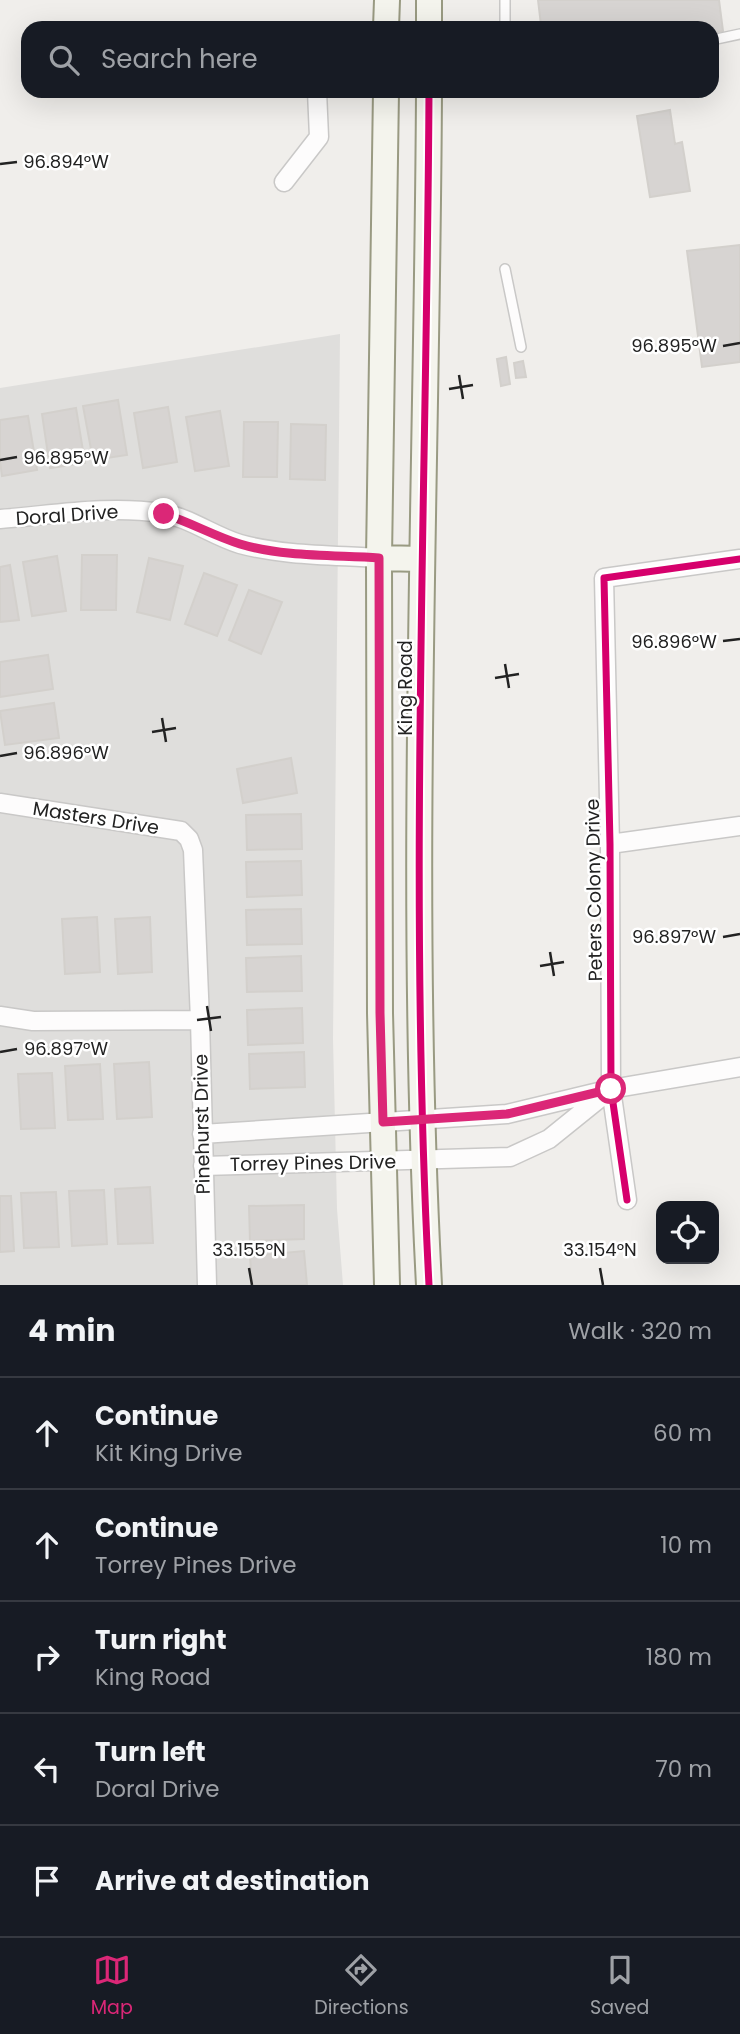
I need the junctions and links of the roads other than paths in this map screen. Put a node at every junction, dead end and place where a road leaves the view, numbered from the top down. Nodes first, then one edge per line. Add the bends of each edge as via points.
1 (387, 0) edge
2 (429, 0) edge
3 (505, 0) edge
4 (386, 21) edge
5 (429, 21) edge
6 (505, 21) edge
7 (740, 34) edge
8 (719, 38) edge
9 (317, 98) edge
10 (386, 98) edge
11 (429, 98) edge
12 (284, 182) dead end
13 (505, 269) dead end
14 (521, 346) dead end
15 (0, 519) edge
16 (379, 558) junction
17 (422, 559) junction
18 (740, 559) edge
19 (0, 803) edge
20 (740, 826) edge
21 (189, 839) joint
22 (610, 844) junction
23 (0, 1016) edge
24 (200, 1020) junction
25 (740, 1067) edge
26 (611, 1089) junction
27 (423, 1121) junction
28 (383, 1122) junction
29 (202, 1134) junction
30 (383, 1161) junction
31 (422, 1161) junction
32 (203, 1166) junction
33 (627, 1200) dead end
34 (203, 1285) edge
35 (387, 1285) edge
36 (429, 1285) edge

1 - 4 street
2 - 5 street
3 - 6 lane
7 - 8 lane
9 - 12 street via 319,136
10 - 16 street, King Road
11 - 17 street, King Road
13 - 14 lane
15 - 16 street, Doral Drive via 141,511 187,520 258,548
16 - 17 street
16 - 28 street, King Road
17 - 27 street, King Road via 419,977
18 - 22 street, Peters Colony Drive via 604,578
19 - 21 street, Masters Drive via 181,831
20 - 22 street
21 - 24 street, Pinehurst Drive
22 - 26 street, Peters Colony Drive
23 - 24 street via 33,1021
24 - 29 street, Pinehurst Drive
25 - 26 street, Torrey Pines Drive
26 - 27 street, Torrey Pines Drive via 507,1114
26 - 31 street, Torrey Pines Drive via 549,1139 510,1157
26 - 33 street, Peters Colony Drive
27 - 28 street, Torrey Pines Drive
27 - 31 street, King Road
28 - 29 street, Torrey Pines Drive
28 - 30 street, King Road
29 - 32 street, Pinehurst Drive
30 - 31 street, Torrey Pines Drive
30 - 32 street, Torrey Pines Drive
30 - 35 street, King Road
31 - 36 street, King Road
32 - 34 street, Pinehurst Drive

